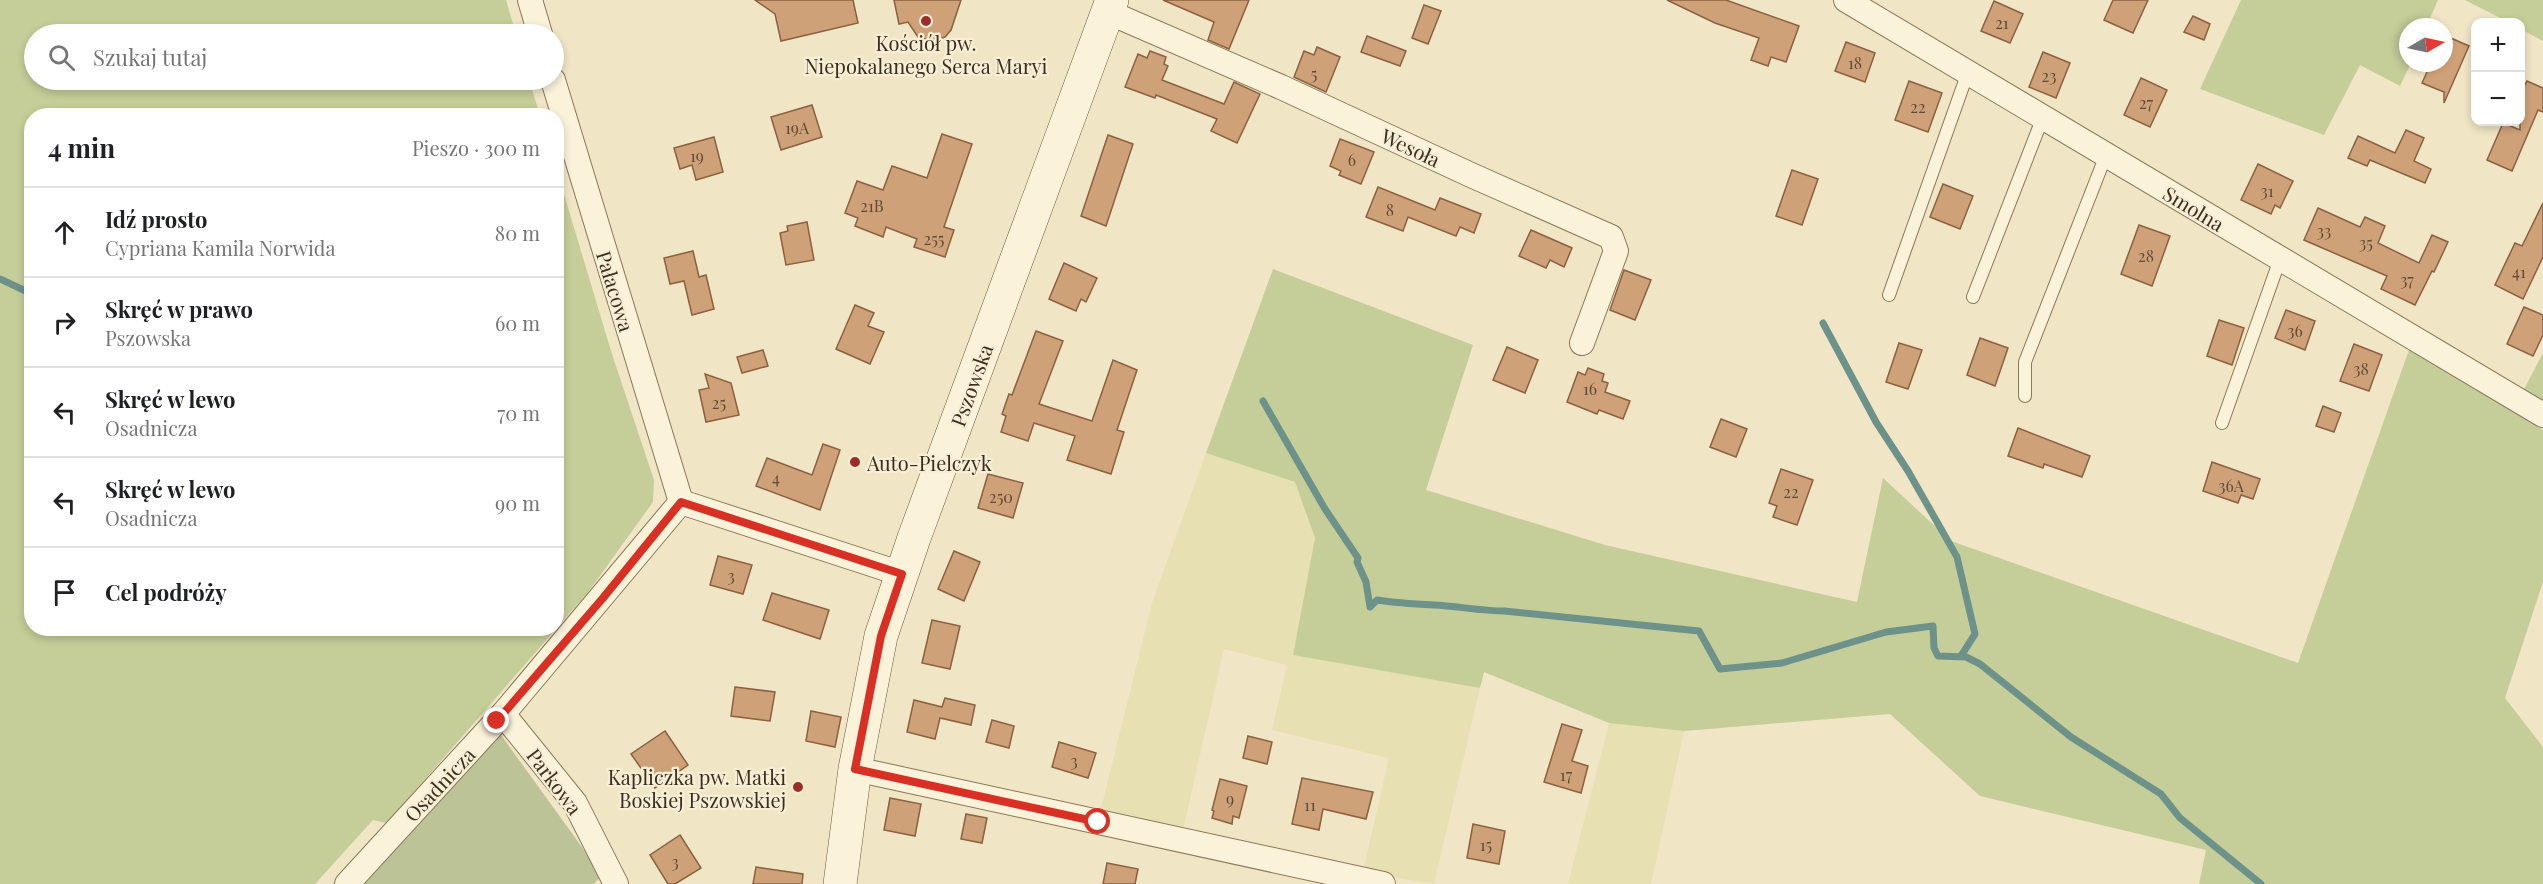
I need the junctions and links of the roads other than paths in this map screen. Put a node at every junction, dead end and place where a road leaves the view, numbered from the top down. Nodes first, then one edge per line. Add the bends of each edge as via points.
1 (530, 0) edge
2 (1846, 0) edge
3 (1111, 6) edge
4 (537, 24) edge
5 (1968, 72) junction
6 (556, 90) edge
7 (561, 108) edge
8 (564, 116) edge
9 (2043, 117) junction
10 (2106, 154) junction
11 (2280, 260) junction
12 (1889, 295) dead end
13 (1973, 297) dead end
14 (1582, 343) dead end
15 (2025, 396) dead end
16 (2543, 415) edge
17 (2222, 423) dead end
18 (681, 502) junction
19 (902, 574) junction
20 (503, 714) junction
21 (855, 769) junction
22 (347, 884) edge
23 (615, 884) edge
24 (840, 884) edge
25 (1383, 884) edge

1 - 4 street
2 - 5 street, Smolna
3 - 14 street, Wesoła via 1611,237 1616,251
3 - 19 main road, Pszowska
5 - 9 street, Smolna
5 - 12 lane
6 - 7 street, Pałacowa
8 - 18 street, Pałacowa
9 - 10 street, Smolna
9 - 13 lane
10 - 11 street, Smolna
10 - 15 lane via 2025,362
11 - 16 street, Smolna
11 - 17 lane
18 - 19 street
18 - 20 street, Osadnicza
19 - 21 main road, Pszowska via 881,636
20 - 22 street, Osadnicza
20 - 23 street, Parkowa via 576,803
21 - 24 main road, Pszowska
21 - 25 street

